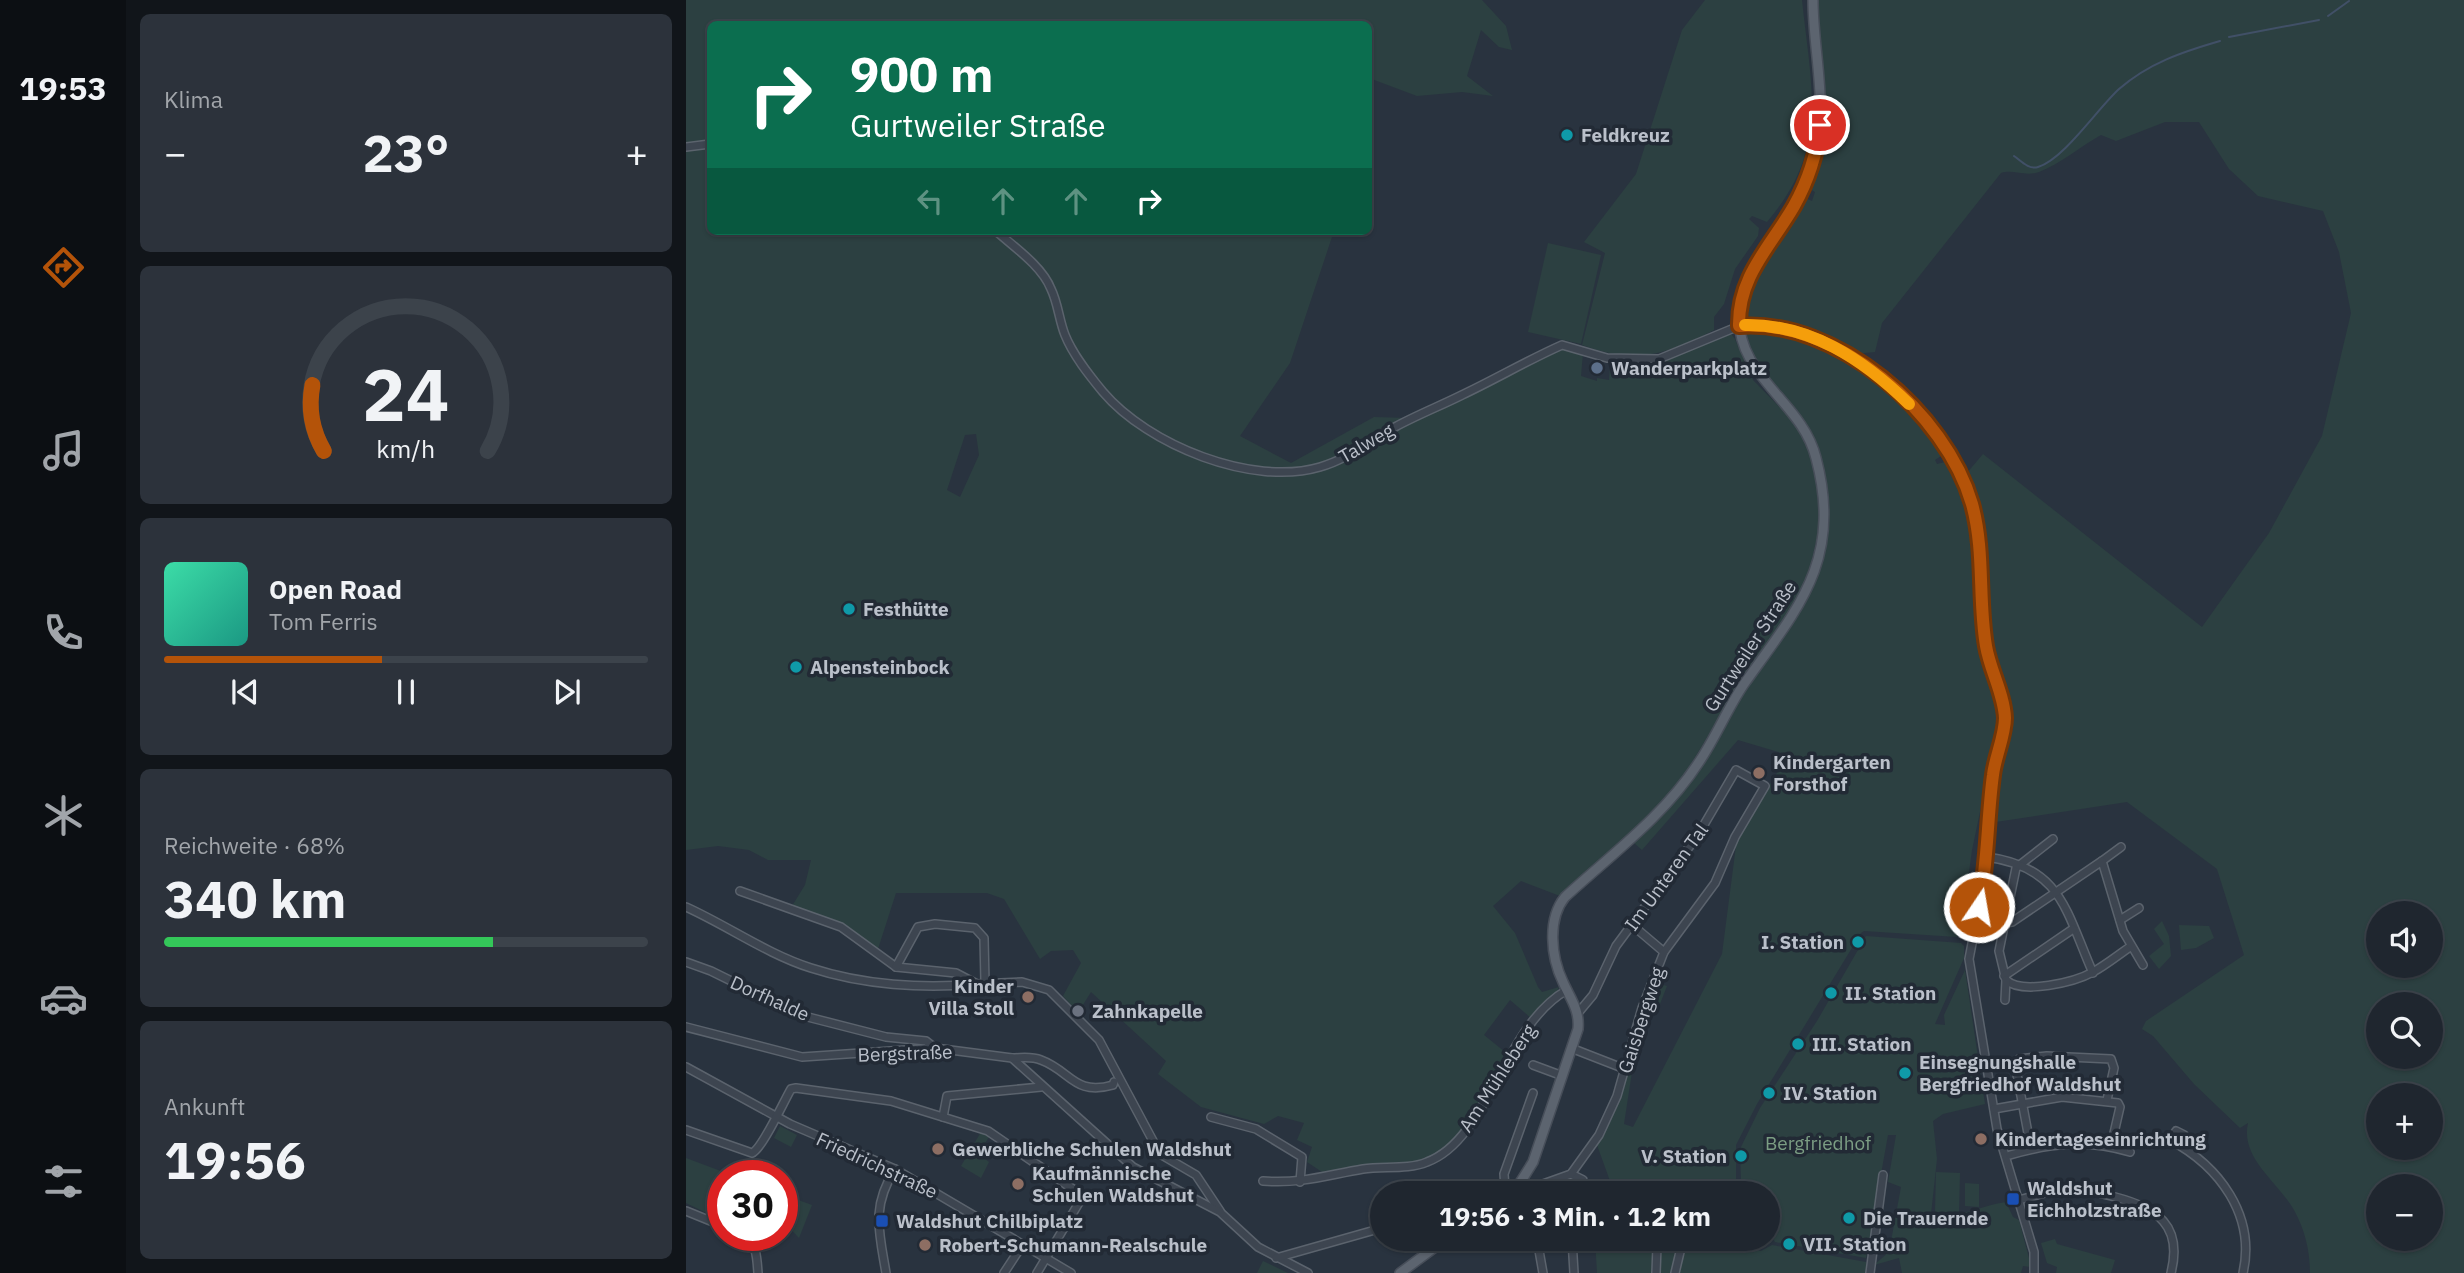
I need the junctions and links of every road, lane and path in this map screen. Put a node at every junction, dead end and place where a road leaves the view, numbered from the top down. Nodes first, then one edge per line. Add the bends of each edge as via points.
1 (1813, 0) edge
2 (707, 144) edge
3 (686, 147) edge
4 (1000, 235) edge
5 (1739, 326) junction
6 (1765, 786) joint
7 (2053, 839) dead end
8 (2121, 848) dead end
9 (1987, 857) junction
10 (2102, 861) junction
11 (2019, 864) junction
12 (740, 891) dead end
13 (2057, 892) junction
14 (686, 907) edge
15 (2139, 908) dead end
16 (2120, 920) junction
17 (2005, 923) junction
18 (1631, 925) junction
19 (2073, 929) junction
20 (2130, 947) junction
21 (1664, 952) junction
22 (686, 962) edge
23 (2143, 965) dead end
24 (896, 967) junction
25 (2093, 973) junction
26 (2005, 978) junction
27 (981, 983) junction
28 (1567, 990) junction
29 (2005, 1000) dead end
30 (1578, 1013) junction
31 (686, 1027) edge
32 (935, 1048) junction
33 (1571, 1048) junction
34 (1012, 1059) junction
35 (1533, 1065) dead end
36 (686, 1067) edge
37 (1625, 1069) junction
38 (1560, 1074) junction
39 (1114, 1082) dead end
40 (1041, 1087) junction
41 (1533, 1093) dead end
42 (2107, 1100) junction
43 (2021, 1103) junction
44 (1994, 1109) junction
45 (774, 1116) junction
46 (943, 1117) junction
47 (1211, 1117) dead end
48 (686, 1130) edge
49 (2178, 1144) dead end
50 (2111, 1146) junction
51 (2031, 1149) junction
52 (2130, 1152) dead end
53 (2010, 1155) dead end
54 (895, 1169) junction
55 (1572, 1174) junction
56 (1883, 1175) dead end
57 (1263, 1181) dead end
58 (1504, 1181) edge
59 (1522, 1181) edge
60 (1552, 1181) edge
61 (1583, 1181) edge
62 (1300, 1182) junction
63 (2018, 1200) junction
64 (686, 1211) edge
65 (1220, 1212) junction
66 (707, 1220) edge
67 (1370, 1231) edge
68 (1024, 1244) junction
69 (755, 1251) edge
70 (1430, 1251) edge
71 (1539, 1251) edge
72 (1573, 1251) edge
73 (1047, 1258) junction
74 (1276, 1258) junction
75 (758, 1273) edge
76 (886, 1273) edge
77 (1004, 1273) edge
78 (1037, 1273) edge
79 (1071, 1273) edge
80 (1308, 1273) edge
81 (1400, 1273) edge
82 (1543, 1273) edge
83 (1574, 1273) edge
84 (1656, 1273) edge
85 (1675, 1273) edge
86 (1870, 1273) edge
87 (2034, 1273) edge
88 (2171, 1273) edge
89 (2243, 1273) edge

1 - 5 main road, Gurtweiler Straße via 1821,94 1818,139 1798,198 1748,276 1740,300
2 - 3 street
4 - 5 street, Talweg via 1046,281 1076,356 1104,393 1133,420 1188,452 1283,472 1319,467 1354,454 1392,428 1562,345 1615,359 1659,359
5 - 9 street via 1770,324 1793,329 1856,360 1927,422 1961,473 1981,560 1985,645 2005,719 1987,813
5 - 28 main road, Gurtweiler Straße via 1743,347 1756,372 1802,423 1811,440 1824,502 1816,564 1801,605 1742,687 1692,772 1659,811 1558,906 1555,951
6 - 18 street, Im Unteren Tal via 1736,769 1699,835
6 - 21 street, Gaisbergweg via 1715,883
7 - 11 street
8 - 10 street
9 - 11 street
9 - 44 street via 1980,871 1983,888 1969,959
10 - 13 street
10 - 16 street
11 - 13 street via 2031,868
11 - 17 street
12 - 24 street via 841,927
13 - 17 street
13 - 19 street
14 - 27 street via 813,969 884,983
15 - 16 street
16 - 20 street
17 - 26 street via 1999,951
18 - 21 street
18 - 30 street, Im Unteren Tal via 1593,995
19 - 25 street
19 - 26 street
20 - 23 street
20 - 25 street
21 - 37 street, Gaisbergweg
22 - 32 street, Dorfhalde via 800,1015 886,1037 926,1041
24 - 27 street via 956,973
24 - 27 street via 918,928 935,924 975,928 984,938
25 - 26 street via 2051,985 2022,986
26 - 29 street
27 - 65 street via 1031,983 1066,1004 1098,1040 1160,1154 1196,1175
28 - 30 main road, Gurtweiler Straße
28 - 62 street, Am Mühleberg via 1518,1040 1483,1105 1441,1155 1412,1166 1355,1170
30 - 33 main road
31 - 32 street, Bergstraße via 802,1057
32 - 34 street, Bergstraße
33 - 37 street
33 - 38 main road
34 - 39 street, Bergstraße via 1044,1060 1078,1085 1099,1089
34 - 40 street
35 - 38 street
36 - 45 street, Friedrichstraße
37 - 55 street, Gaisbergweg via 1600,1135
38 - 59 main road via 1541,1140
40 - 46 street via 947,1096
40 - 65 street via 1133,1167
41 - 58 street
42 - 43 street via 2062,1097
42 - 43 street via 2114,1068 2111,1059 2047,1056 2019,1059 2015,1064
42 - 50 street via 2120,1107
43 - 44 street
43 - 51 street
44 - 63 street
45 - 46 street via 796,1088 891,1101
45 - 48 street via 761,1146 752,1153
45 - 54 street, Friedrichstraße
46 - 73 street via 988,1131 1083,1196
47 - 62 street via 1256,1129 1302,1157
49 - 89 street via 2215,1172 2232,1198 2246,1244
50 - 51 street via 2067,1142
50 - 52 street
51 - 53 street
54 - 68 street, Friedrichstraße
54 - 76 street via 878,1208
55 - 60 street
55 - 61 street
56 - 86 street
57 - 62 street, Am Mühleberg
63 - 87 street via 2034,1252
63 - 88 street via 2084,1189 2153,1211 2172,1238
64 - 66 street
65 - 74 street
67 - 74 street
68 - 73 street, Friedrichstraße
68 - 77 street
69 - 75 street
70 - 81 main road
71 - 82 street
72 - 83 street
73 - 78 street
73 - 79 street, Friedrichstraße
74 - 80 street
84 - 85 street via 1657,1246 1667,1239 1680,1252

